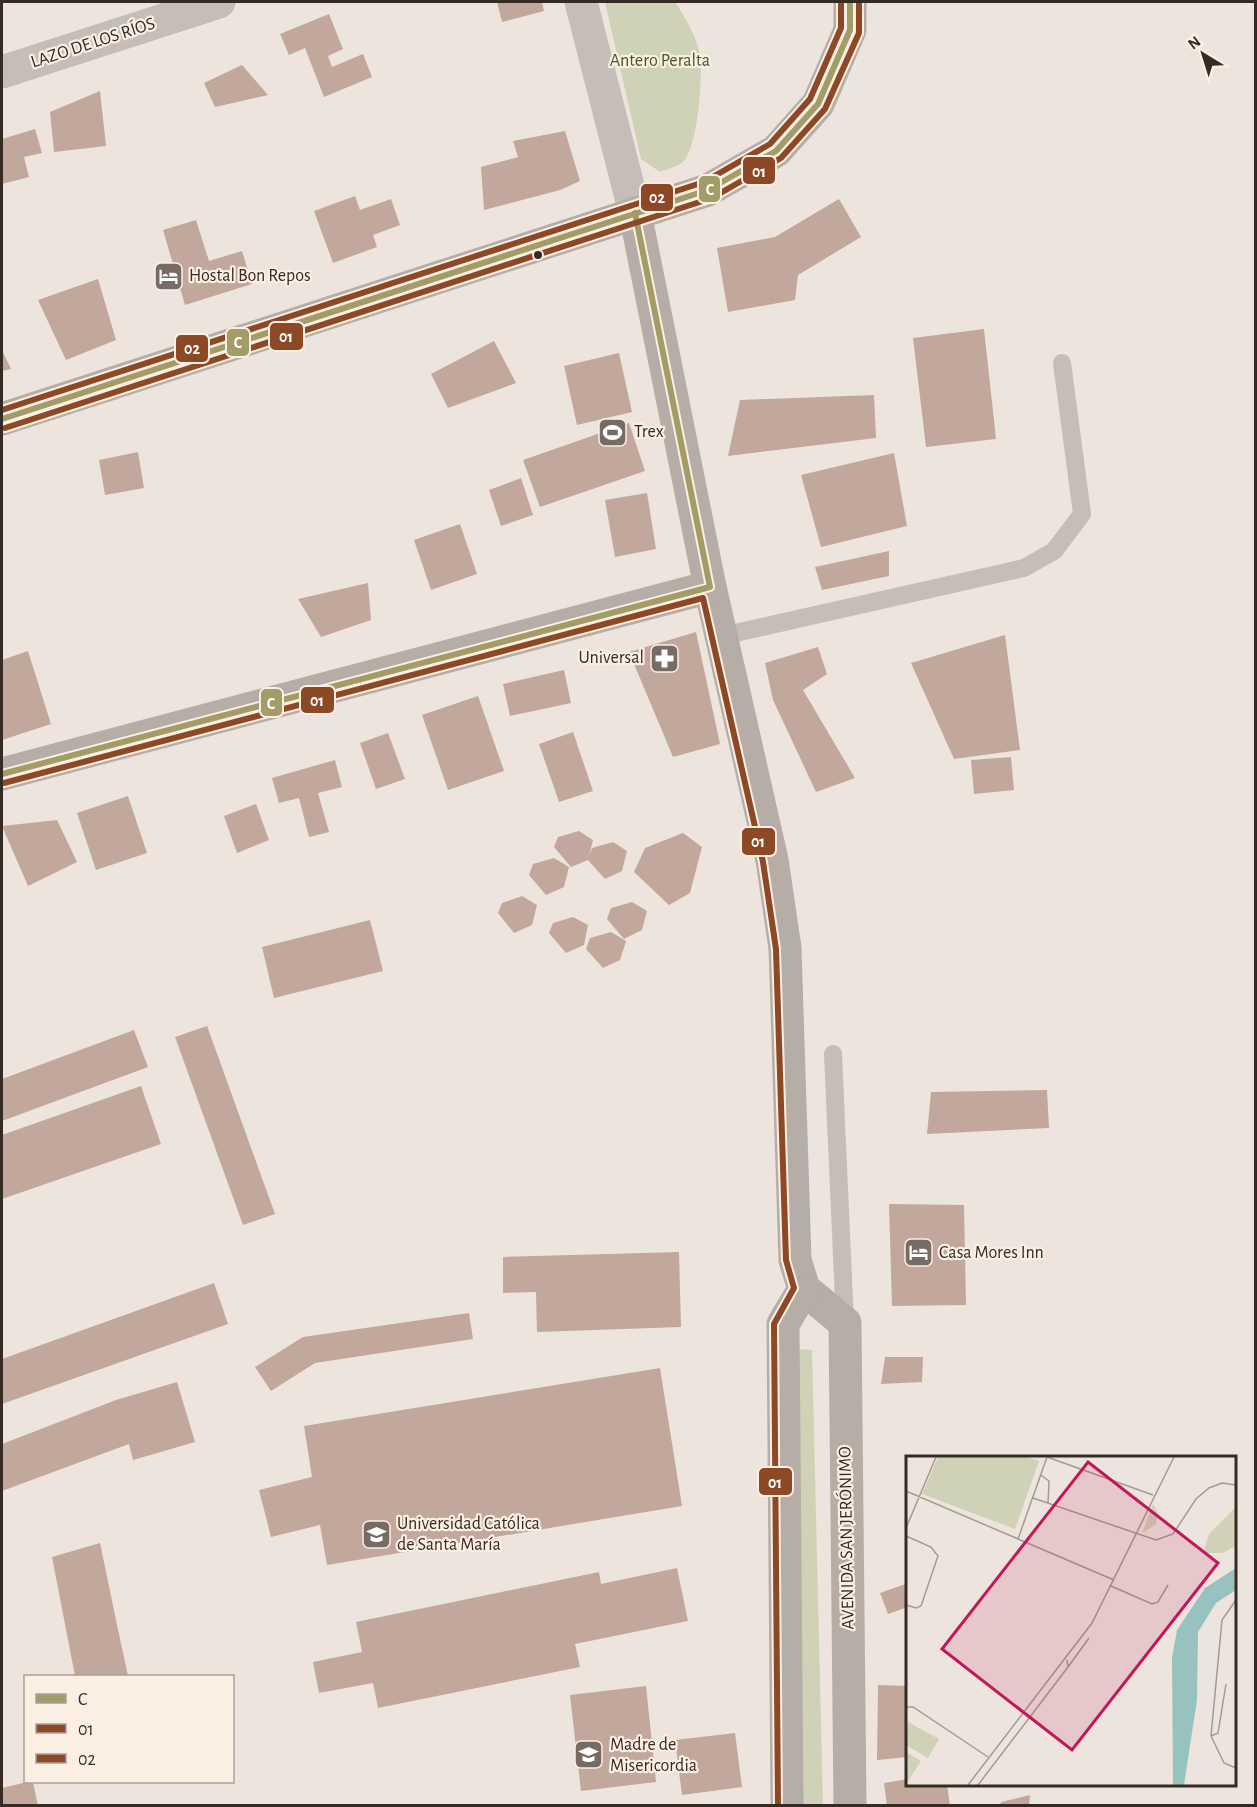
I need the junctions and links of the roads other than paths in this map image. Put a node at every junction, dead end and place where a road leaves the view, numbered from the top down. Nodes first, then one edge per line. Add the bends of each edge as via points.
1 (219, 2) edge
2 (581, 2) edge
3 (850, 2) edge
4 (2, 72) edge
5 (635, 213) junction
6 (1062, 363) dead end
7 (2, 419) edge
8 (710, 587) junction
9 (722, 636) junction
10 (2, 774) edge
11 (833, 1054) dead end
12 (804, 1289) junction
13 (845, 1323) junction
14 (788, 1806) edge
15 (850, 1806) edge

1 - 4 street, LAZO DE LOS RÍOS
2 - 5 street
3 - 5 street via 850,30 818,104 776,151 708,190
5 - 7 street
5 - 8 street
6 - 9 lane via 1082,514 1054,551 1024,568
8 - 9 street
8 - 10 street
9 - 12 street via 772,860 785,948 795,1260
11 - 13 lane
12 - 13 street
12 - 14 street via 783,1324
13 - 15 street, AVENIDA SAN JERÓNIMO

